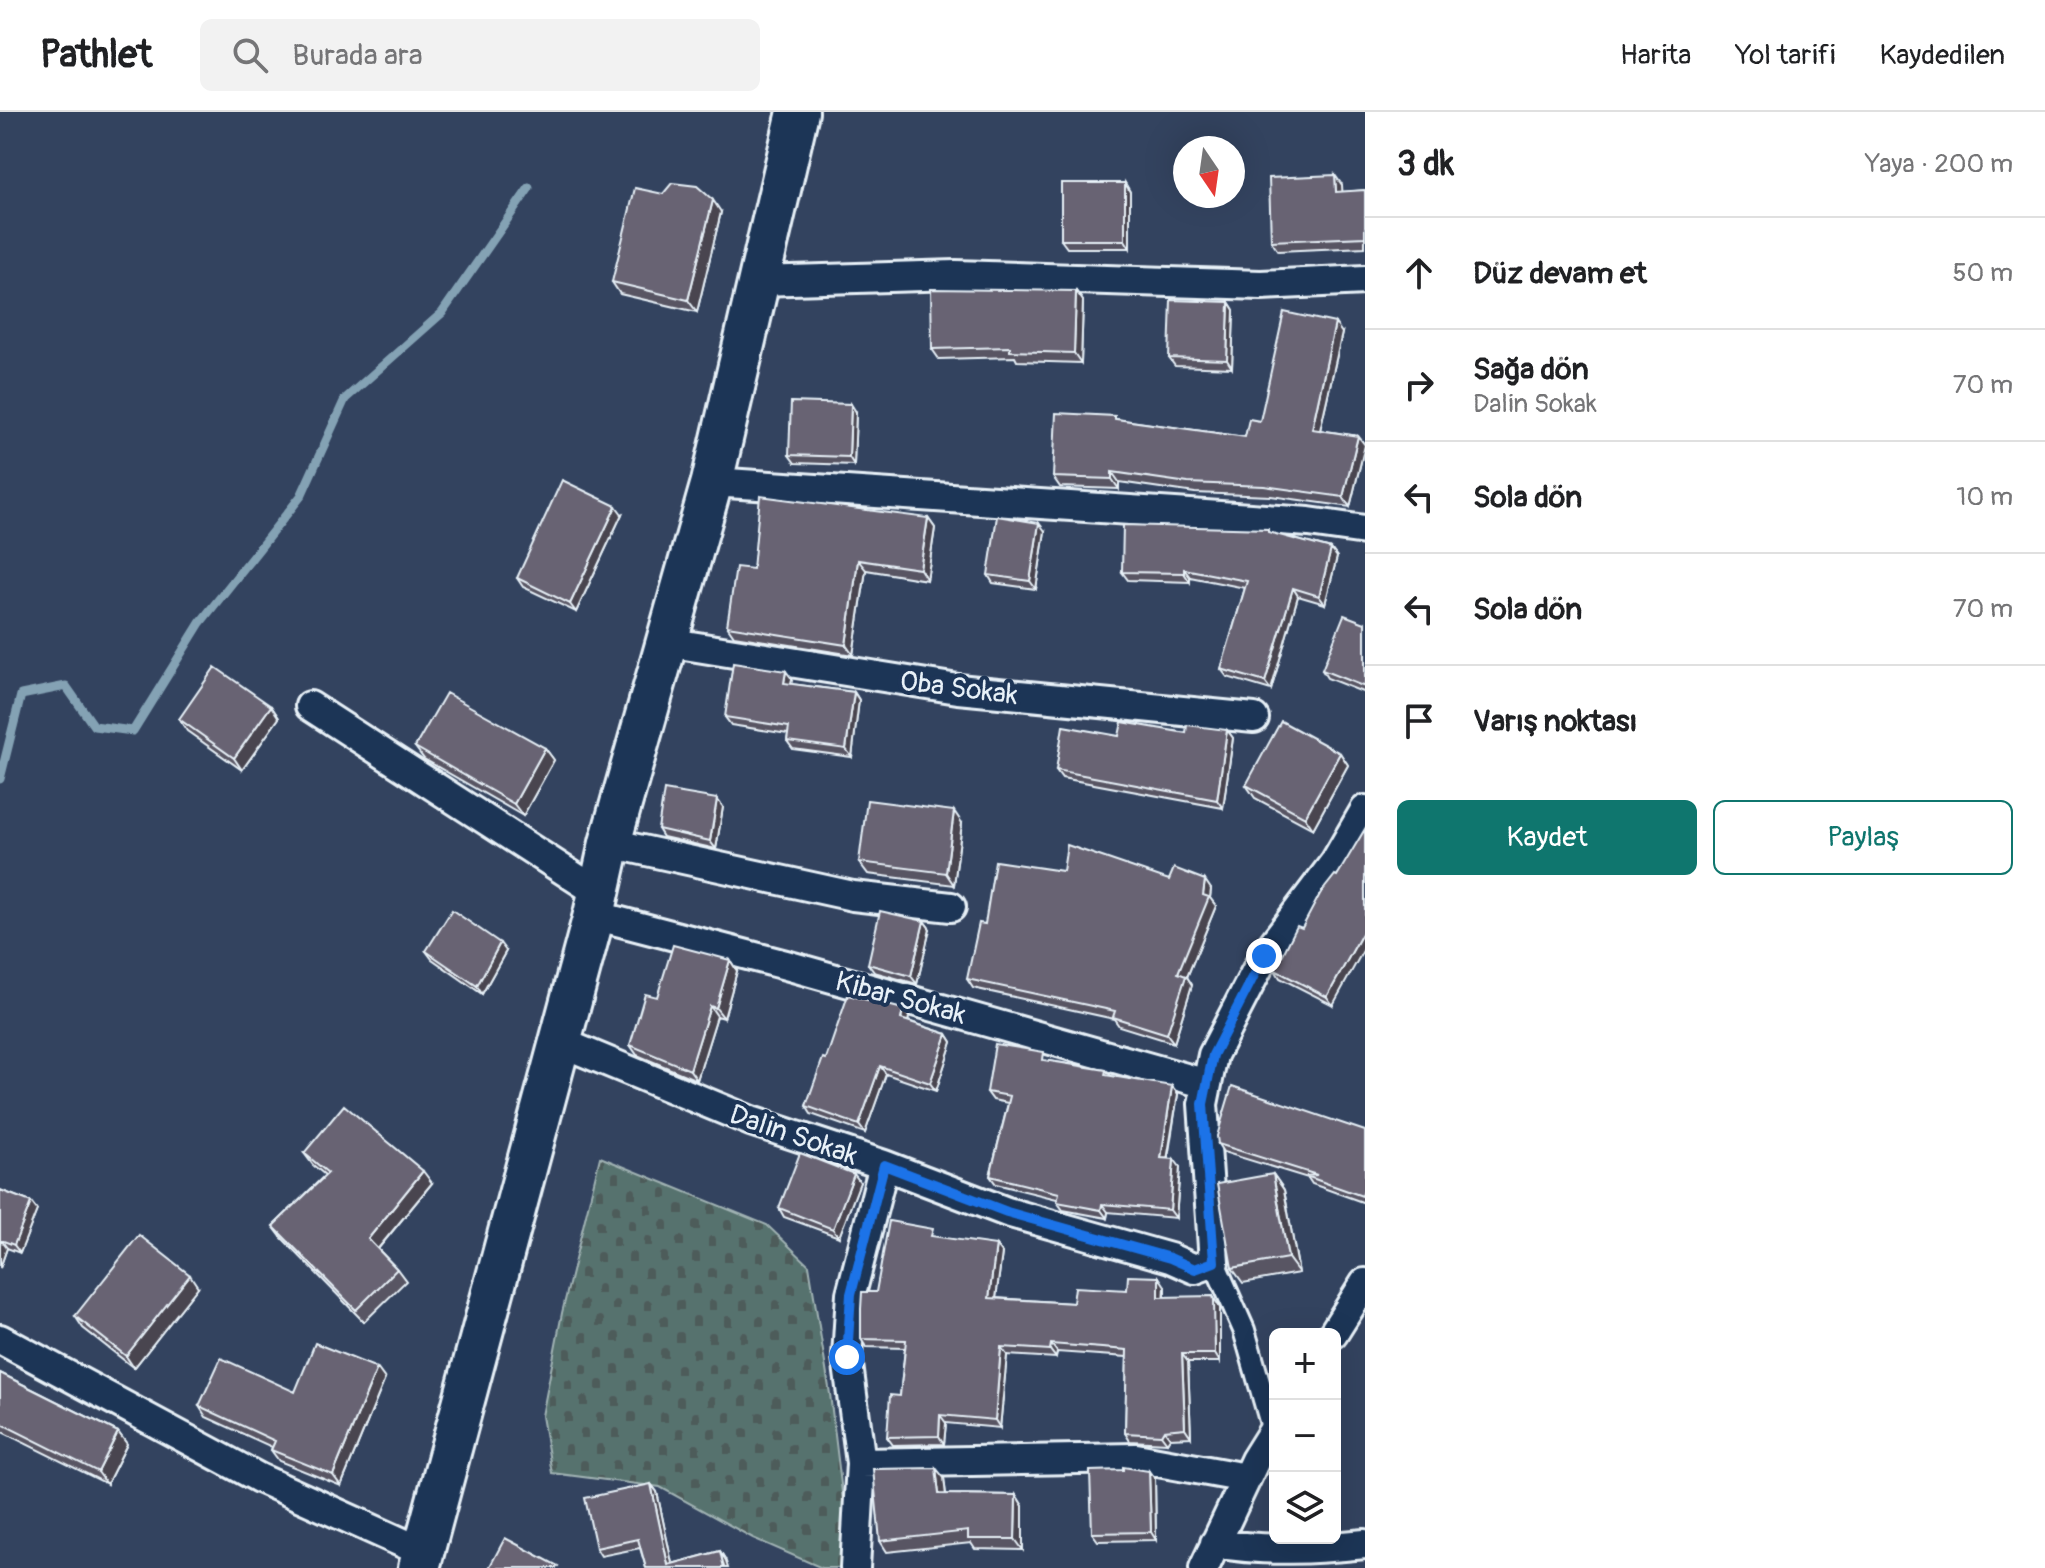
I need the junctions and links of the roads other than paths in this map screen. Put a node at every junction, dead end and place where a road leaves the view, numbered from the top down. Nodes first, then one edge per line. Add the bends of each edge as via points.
1 (798, 112) edge
2 (1365, 280) edge
3 (758, 281) junction
4 (712, 482) junction
5 (1365, 530) edge
6 (666, 642) junction
7 (310, 706) dead end
8 (1254, 718) dead end
9 (1365, 810) edge
10 (610, 843) junction
11 (596, 904) junction
12 (951, 907) dead end
13 (558, 1041) junction
14 (1207, 1084) junction
15 (884, 1165) junction
16 (1214, 1262) junction
17 (1365, 1283) edge
18 (1337, 1328) edge
19 (0, 1339) edge
20 (1269, 1413) edge
21 (1269, 1439) edge
22 (861, 1463) junction
23 (1246, 1478) junction
24 (1365, 1544) edge
25 (1210, 1556) edge
26 (421, 1560) edge
27 (855, 1568) edge

1 - 3 main road
2 - 3 street via 1261,285 956,275
3 - 4 main road
4 - 5 street
4 - 6 main road
6 - 8 street, Oba Sokak via 958,689
6 - 10 main road
7 - 11 street, Kibar Sokak
9 - 14 street via 1335,862 1264,956 1213,1055
10 - 11 main road
10 - 12 street via 853,896
11 - 13 main road
11 - 14 street, Kibar Sokak via 801,969
13 - 15 street, Dalin Sokak via 751,1121
13 - 26 main road
14 - 16 street via 1203,1104
15 - 16 street, Dalin Sokak via 1007,1212 1195,1269
15 - 22 street via 851,1294 847,1357
16 - 20 street via 1244,1330
17 - 18 street
19 - 26 street
21 - 23 street
22 - 23 street via 1136,1458
22 - 27 street
23 - 25 street
24 - 25 street via 1256,1548

